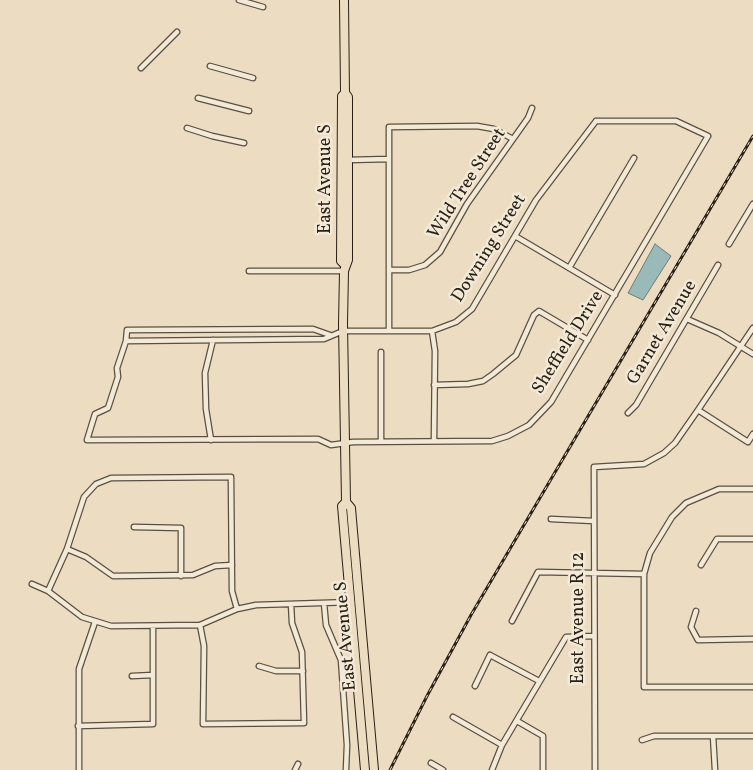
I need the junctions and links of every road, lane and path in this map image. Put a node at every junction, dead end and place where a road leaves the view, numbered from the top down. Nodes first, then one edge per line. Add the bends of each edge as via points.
1 (239, 0) edge
2 (344, 0) edge
3 (263, 7) dead end
4 (177, 32) dead end
5 (210, 66) dead end
6 (141, 68) dead end
7 (253, 78) dead end
8 (345, 93) junction
9 (198, 98) dead end
10 (532, 108) dead end
11 (249, 111) dead end
12 (596, 121) joint
13 (186, 128) dead end
14 (342, 128) junction
15 (513, 139) junction
16 (244, 143) dead end
17 (634, 158) dead end
18 (389, 159) junction
19 (348, 160) junction
20 (753, 204) edge
21 (514, 236) junction
22 (729, 244) dead end
23 (718, 265) dead end
24 (345, 268) junction
25 (569, 268) junction
26 (389, 270) junction
27 (249, 272) dead end
28 (615, 295) junction
29 (687, 319) junction
30 (753, 328) edge
31 (432, 330) junction
32 (343, 331) junction
33 (389, 331) junction
34 (330, 335) junction
35 (213, 340) junction
36 (588, 340) junction
37 (126, 341) junction
38 (741, 346) junction
39 (381, 352) dead end
40 (753, 354) edge
41 (434, 385) junction
42 (698, 410) junction
43 (628, 413) dead end
44 (753, 434) edge
45 (211, 440) junction
46 (434, 441) junction
47 (381, 442) junction
48 (344, 444) junction
49 (753, 489) edge
50 (346, 502) junction
51 (551, 519) dead end
52 (594, 521) junction
53 (134, 527) dead end
54 (753, 539) edge
55 (67, 549) junction
56 (232, 565) junction
57 (701, 565) dead end
58 (593, 572) junction
59 (644, 574) junction
60 (181, 576) junction
61 (32, 584) dead end
62 (48, 591) junction
63 (350, 602) junction
64 (358, 602) junction
65 (292, 604) junction
66 (324, 604) junction
67 (237, 609) junction
68 (696, 611) dead end
69 (512, 621) dead end
70 (95, 622) junction
71 (200, 625) junction
72 (153, 626) junction
73 (593, 636) junction
74 (753, 639) edge
75 (259, 666) dead end
76 (303, 671) junction
77 (153, 675) junction
78 (132, 676) dead end
79 (539, 682) junction
80 (475, 686) dead end
81 (753, 687) edge
82 (453, 717) dead end
83 (517, 721) junction
84 (78, 726) junction
85 (713, 736) junction
86 (753, 736) edge
87 (642, 740) dead end
88 (502, 745) junction
89 (431, 763) dead end
90 (298, 764) dead end
91 (78, 770) edge
92 (295, 770) edge
93 (346, 770) edge
94 (365, 770) edge
95 (374, 770) edge
96 (444, 770) edge
97 (492, 770) edge
98 (543, 770) edge
99 (594, 770) edge
100 (715, 770) edge

1 - 3 street
2 - 8 main road, East Avenue S
4 - 6 street
5 - 7 street
8 - 14 main road, East Avenue S via 342,96
8 - 19 main road, East Avenue S via 348,96
9 - 11 street
10 - 15 street, Wild Tree Street
12 - 21 street, Downing Street via 536,200
12 - 28 street, Sheffield Drive via 676,121 708,136
13 - 16 street
14 - 19 street
14 - 24 main road, East Avenue S via 341,261
15 - 18 street via 494,129 477,126 389,127
15 - 26 street, Wild Tree Street via 467,204 440,252 425,265 409,270
17 - 25 street
18 - 19 street
18 - 26 street
19 - 24 main road, East Avenue S via 348,260
20 - 22 street
21 - 25 street
21 - 31 street, Downing Street via 472,309 456,322
23 - 29 street, Garnet Avenue
24 - 27 street
24 - 32 main road, East Avenue S
25 - 28 street
26 - 33 street
28 - 36 street, Sheffield Drive
29 - 38 street
29 - 43 street, Garnet Avenue via 636,405
30 - 38 street
31 - 33 street, Downing Street
31 - 41 street
32 - 33 street, Downing Street
32 - 34 street, Downing Street
32 - 48 main road, East Avenue S
34 - 35 street, Downing Street via 324,339
34 - 37 street via 313,329 127,330
35 - 37 street, Downing Street
35 - 45 street via 206,373 206,409
36 - 41 street via 539,311 534,315 516,355 493,374 483,381 468,384
36 - 46 street, Sheffield Drive via 551,402 529,425 492,441
37 - 45 street, Sheffield Drive via 108,408 96,414 87,440
38 - 40 street
38 - 42 street
39 - 47 street
41 - 46 street
42 - 44 street via 748,442
42 - 52 street, East Avenue R 12 via 664,454 644,464 594,466
45 - 48 street, Sheffield Drive via 318,439 331,445
46 - 47 street, Sheffield Drive
47 - 48 street, Sheffield Drive
48 - 50 main road, East Avenue S
49 - 59 street via 719,489 686,503 672,517 650,553
50 - 63 main road, East Avenue S via 342,506
50 - 64 main road, East Avenue S via 351,508
51 - 52 street
52 - 58 street, East Avenue R 12
53 - 60 street via 181,528
54 - 57 street via 717,539
55 - 56 street via 84,497 96,484 111,478 231,477
55 - 60 street via 86,557 113,576
55 - 62 street
56 - 60 street via 214,566 194,575
56 - 67 street via 232,591
58 - 59 street
58 - 69 street via 538,572
58 - 73 street, East Avenue R 12
59 - 81 street via 644,687
61 - 62 street
62 - 70 street via 82,617
63 - 64 street
63 - 66 street
63 - 94 main road, East Avenue S
64 - 95 main road, East Avenue S
65 - 66 street
65 - 67 street
65 - 76 street via 292,623 302,652
66 - 93 street via 326,625 340,660
67 - 71 street
68 - 74 street via 691,627 698,640
70 - 72 street via 111,626
70 - 84 street via 79,669
71 - 72 street
71 - 76 street via 204,646 203,724 304,723
72 - 77 street
73 - 79 street via 566,637
73 - 99 street, East Avenue R 12
75 - 76 street via 276,671
77 - 78 street
77 - 84 street via 153,724
79 - 80 street via 490,655
79 - 83 street
82 - 88 street
83 - 88 street
83 - 98 street via 543,736
84 - 91 street
85 - 86 street
85 - 87 street via 654,736
85 - 100 street
88 - 97 street
89 - 96 street
90 - 92 street

